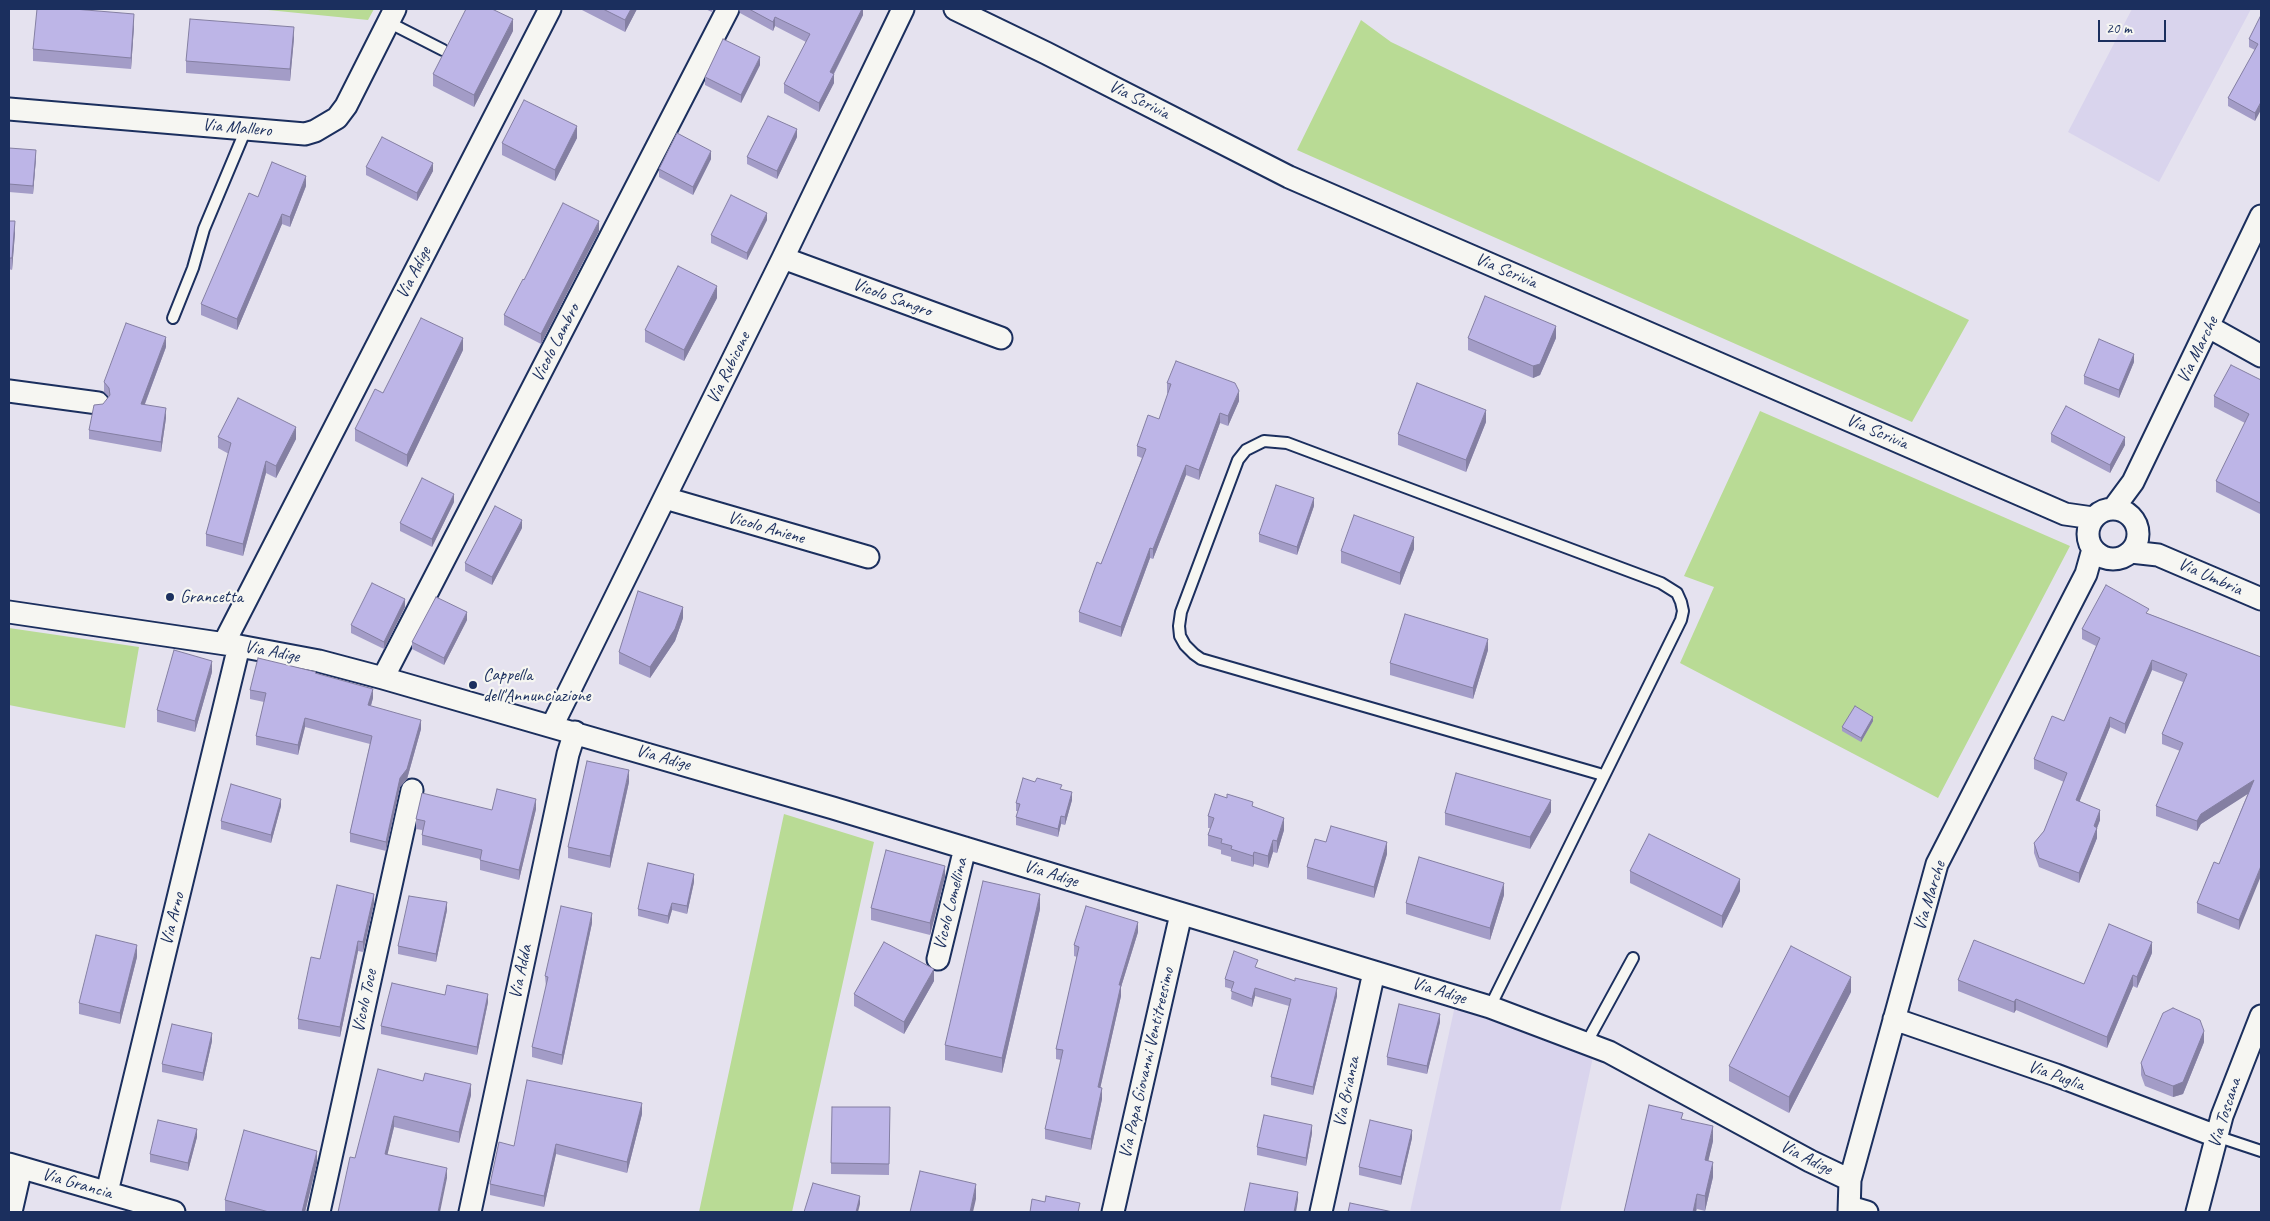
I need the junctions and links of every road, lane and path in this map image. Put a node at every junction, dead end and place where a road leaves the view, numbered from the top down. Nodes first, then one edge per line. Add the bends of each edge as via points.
1 (550, 9) edge
2 (728, 9) edge
3 (903, 9) edge
4 (955, 9) edge
5 (392, 16) edge
6 (443, 50) edge
7 (9, 109) edge
8 (246, 129) junction
9 (2261, 216) edge
10 (783, 258) junction
11 (173, 318) dead end
12 (2209, 327) junction
13 (1001, 338) dead end
14 (2261, 356) edge
15 (9, 391) edge
16 (98, 402) dead end
17 (665, 498) junction
18 (2119, 511) junction
19 (2094, 540) junction
20 (2134, 544) junction
21 (868, 557) dead end
22 (2261, 599) edge
23 (9, 612) edge
24 (231, 644) junction
25 (384, 678) junction
26 (552, 726) junction
27 (575, 732) junction
28 (1603, 775) junction
29 (412, 790) dead end
30 (965, 848) junction
31 (1181, 914) junction
32 (1632, 958) dead end
33 (938, 960) dead end
34 (1374, 972) junction
35 (1490, 1007) junction
36 (2261, 1016) edge
37 (1894, 1019) junction
38 (1587, 1042) junction
39 (2216, 1136) junction
40 (2261, 1151) edge
41 (15, 1166) edge
42 (1850, 1180) junction
43 (107, 1192) junction
44 (1855, 1211) edge
45 (11, 1212) edge
46 (174, 1212) edge
47 (319, 1212) edge
48 (470, 1212) edge
49 (1113, 1212) edge
50 (1321, 1212) edge
51 (2197, 1212) edge

1 - 24 street, Via Adige
2 - 25 street, Vicolo Lambro
3 - 10 street, Via Rubicone
4 - 19 street, Via Scrivia via 1289,177 2065,514
5 - 6 lane
5 - 8 street, Via Mallero via 346,106 328,126 305,134
7 - 8 street, Via Mallero
8 - 11 lane via 204,228 193,268
9 - 12 street, Via Marche
10 - 13 street, Vicolo Sangro
10 - 17 street, Via Rubicone
12 - 14 street
12 - 18 street, Via Marche
15 - 16 street
17 - 21 street, Vicolo Aniene
17 - 26 street, Via Rubicone
18 - 19 street via 2099,514
18 - 20 street via 2135,522
19 - 20 street via 2121,558
19 - 37 street, Via Marche via 2086,574 1937,864
20 - 22 street, Via Umbria
23 - 24 street, Via Adige
24 - 25 street, Via Adige
24 - 43 street, Via Arno
25 - 26 street, Via Adige
26 - 27 street, Via Adige
27 - 30 street, Via Adige
27 - 48 street, Via Adda
28 - 28 lane via 1681,620 1683,611 1677,593 1660,582 1287,442 1264,441 1246,450 1238,460 1181,612 1180,636 1194,654 1201,659
28 - 35 lane
29 - 47 street, Vicolo Toce
30 - 31 street, Via Adige
30 - 33 street, Vicolo Lomellina
31 - 34 street, Via Adige
31 - 49 street, Via Papa Giovanni Ventitreesimo
32 - 38 lane
34 - 35 street, Via Adige
34 - 50 street, Via Brianza
35 - 38 street, Via Adige
36 - 39 street, Via Toscana via 2230,1091
37 - 39 street, Via Puglia via 2056,1075
37 - 42 street, Via Marche
38 - 42 street, Via Adige
39 - 40 lane
39 - 51 street, Via Toscana
41 - 43 street, Via Grancia
41 - 45 street
42 - 44 street, Via Marche
43 - 46 street, Via Grancia

